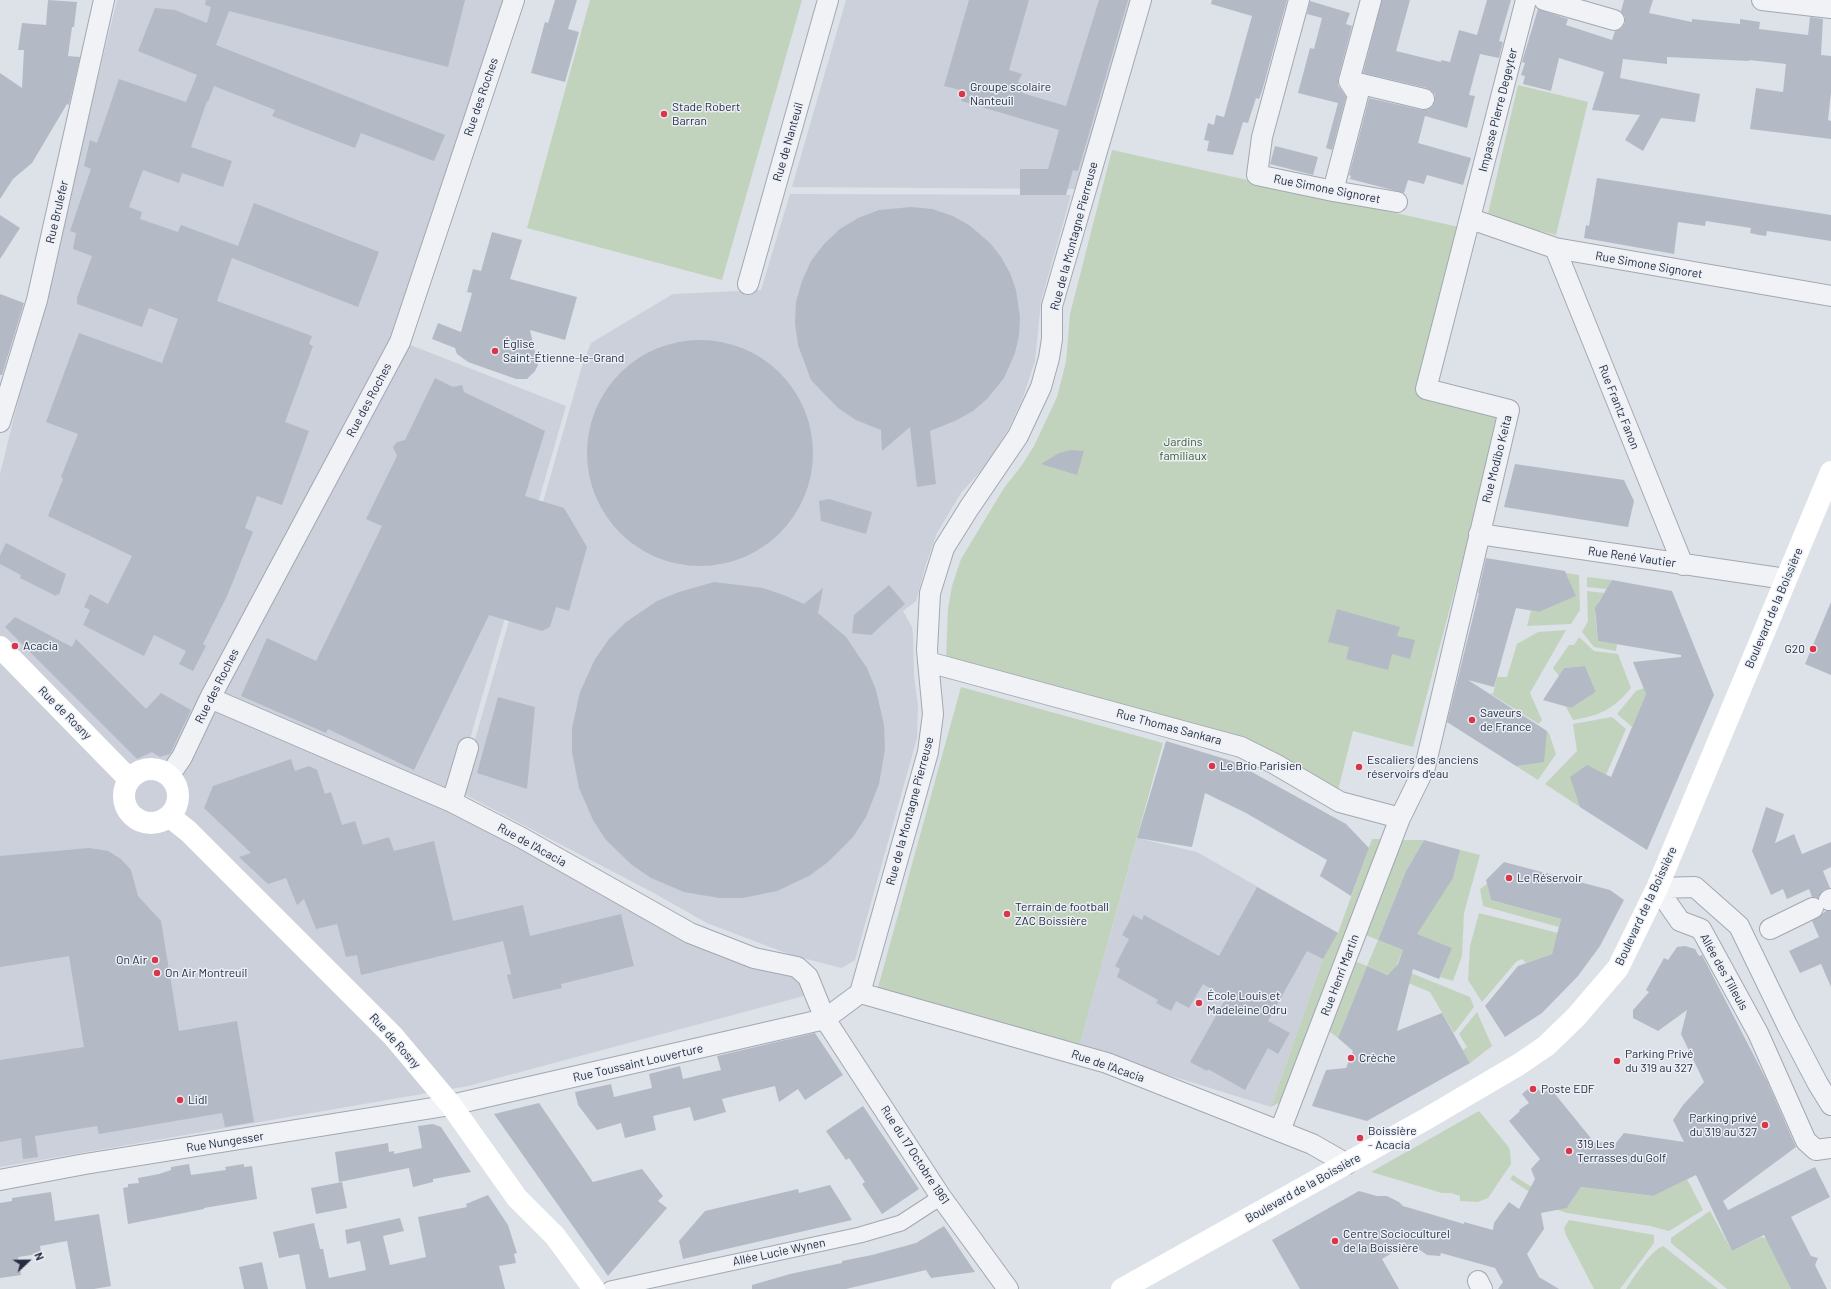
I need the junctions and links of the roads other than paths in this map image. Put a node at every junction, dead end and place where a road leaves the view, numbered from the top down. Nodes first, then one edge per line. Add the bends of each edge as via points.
1 (104, 0) edge
2 (514, 0) edge
3 (828, 0) edge
4 (1141, 0) edge
5 (1299, 0) edge
6 (1370, 0) edge
7 (1526, 0) edge
8 (1544, 0) edge
9 (1762, 0) edge
10 (1831, 8) edge
11 (1614, 20) dead end
12 (1349, 81) junction
13 (1424, 99) dead end
14 (1333, 191) junction
15 (1396, 202) dead end
16 (1471, 219) junction
17 (1555, 248) junction
18 (748, 284) dead end
19 (1831, 296) edge
20 (0, 422) edge
21 (1831, 472) edge
22 (1479, 534) junction
23 (1683, 565) junction
24 (1786, 579) junction
25 (0, 647) edge
26 (928, 662) junction
27 (210, 698) junction
28 (1437, 716) joint
29 (468, 748) dead end
30 (169, 776) junction
31 (129, 780) junction
32 (452, 802) junction
33 (169, 816) junction
34 (1400, 818) junction
35 (1657, 888) junction
36 (1824, 903) edge
37 (1770, 929) dead end
38 (860, 994) junction
39 (825, 1020) junction
40 (1831, 1105) edge
41 (451, 1106) junction
42 (1280, 1131) junction
43 (1831, 1148) edge
44 (1347, 1164) junction
45 (0, 1180) edge
46 (941, 1197) junction
47 (594, 1289) edge
48 (610, 1289) edge
49 (1008, 1289) edge
50 (1122, 1289) edge

1 - 20 street, Rue Brulefer via 37,300
2 - 27 street, Rue des Roches via 400,342
3 - 18 street, Rue de Nanteuil
4 - 26 street, Rue de la Montagne Pierreuse via 1052,306 1052,339 1041,387 1018,436 944,548 930,593
5 - 14 street, Rue Simone Signoret via 1262,137 1257,175
6 - 12 street
7 - 16 street, Impasse Pierre Degeyter
8 - 11 street
9 - 10 street
12 - 13 street
12 - 14 street via 1358,95
14 - 15 street, Rue Simone Signoret
16 - 17 street, Rue Simone Signoret
16 - 22 street, Rue Modibo Keita via 1426,389 1509,410
17 - 19 street, Rue Simone Signoret
17 - 23 street, Rue Frantz Fanon
21 - 24 main road, Boulevard de la Boissière
22 - 23 street, Rue René Vautier
22 - 28 street, Rue Modibo Keita
23 - 24 street, Rue René Vautier
24 - 35 main road, Boulevard de la Boissière
25 - 31 main road, Rue de Rosny
26 - 34 street, Rue Thomas Sankara via 1241,747 1340,802
26 - 38 street, Rue de la Montagne Pierreuse via 934,714 928,752
27 - 30 street, Rue des Roches via 182,756
27 - 32 street, Rue de l'Acacia
28 - 34 street, Rue Henri Martin via 1425,767
29 - 32 street
30 - 31 main road via 153,769 136,773
30 - 33 main road via 177,792 177,800
31 - 33 main road via 124,796 125,805 133,816 144,822 153,823
32 - 39 street, Rue de l'Acacia via 522,838 690,933 754,958 797,967 808,977
33 - 41 main road, Rue de Rosny via 188,831 393,1036
34 - 42 street, Rue Henri Martin
35 - 40 street via 1695,887 1738,926 1797,1045
35 - 43 street, Allée des Tilleuls via 1680,921 1701,929 1758,1033 1806,1141 1816,1150
35 - 44 main road, Boulevard de la Boissière via 1618,968 1576,1017 1546,1046 1518,1065
36 - 37 street
38 - 39 street
38 - 42 street, Rue de l'Acacia via 1107,1063
39 - 41 street, Rue Toussaint Louverture
39 - 46 street, Rue du 17 Octobre 1961
41 - 45 street, Rue Nungesser
41 - 47 main road, Rue de Rosny via 517,1198 554,1236
42 - 44 street, Rue de l'Acacia via 1312,1144
44 - 50 main road, Boulevard de la Boissière
46 - 48 street, Allée Lucie Wynen via 901,1223 874,1231
46 - 49 street, Rue du 17 Octobre 1961

